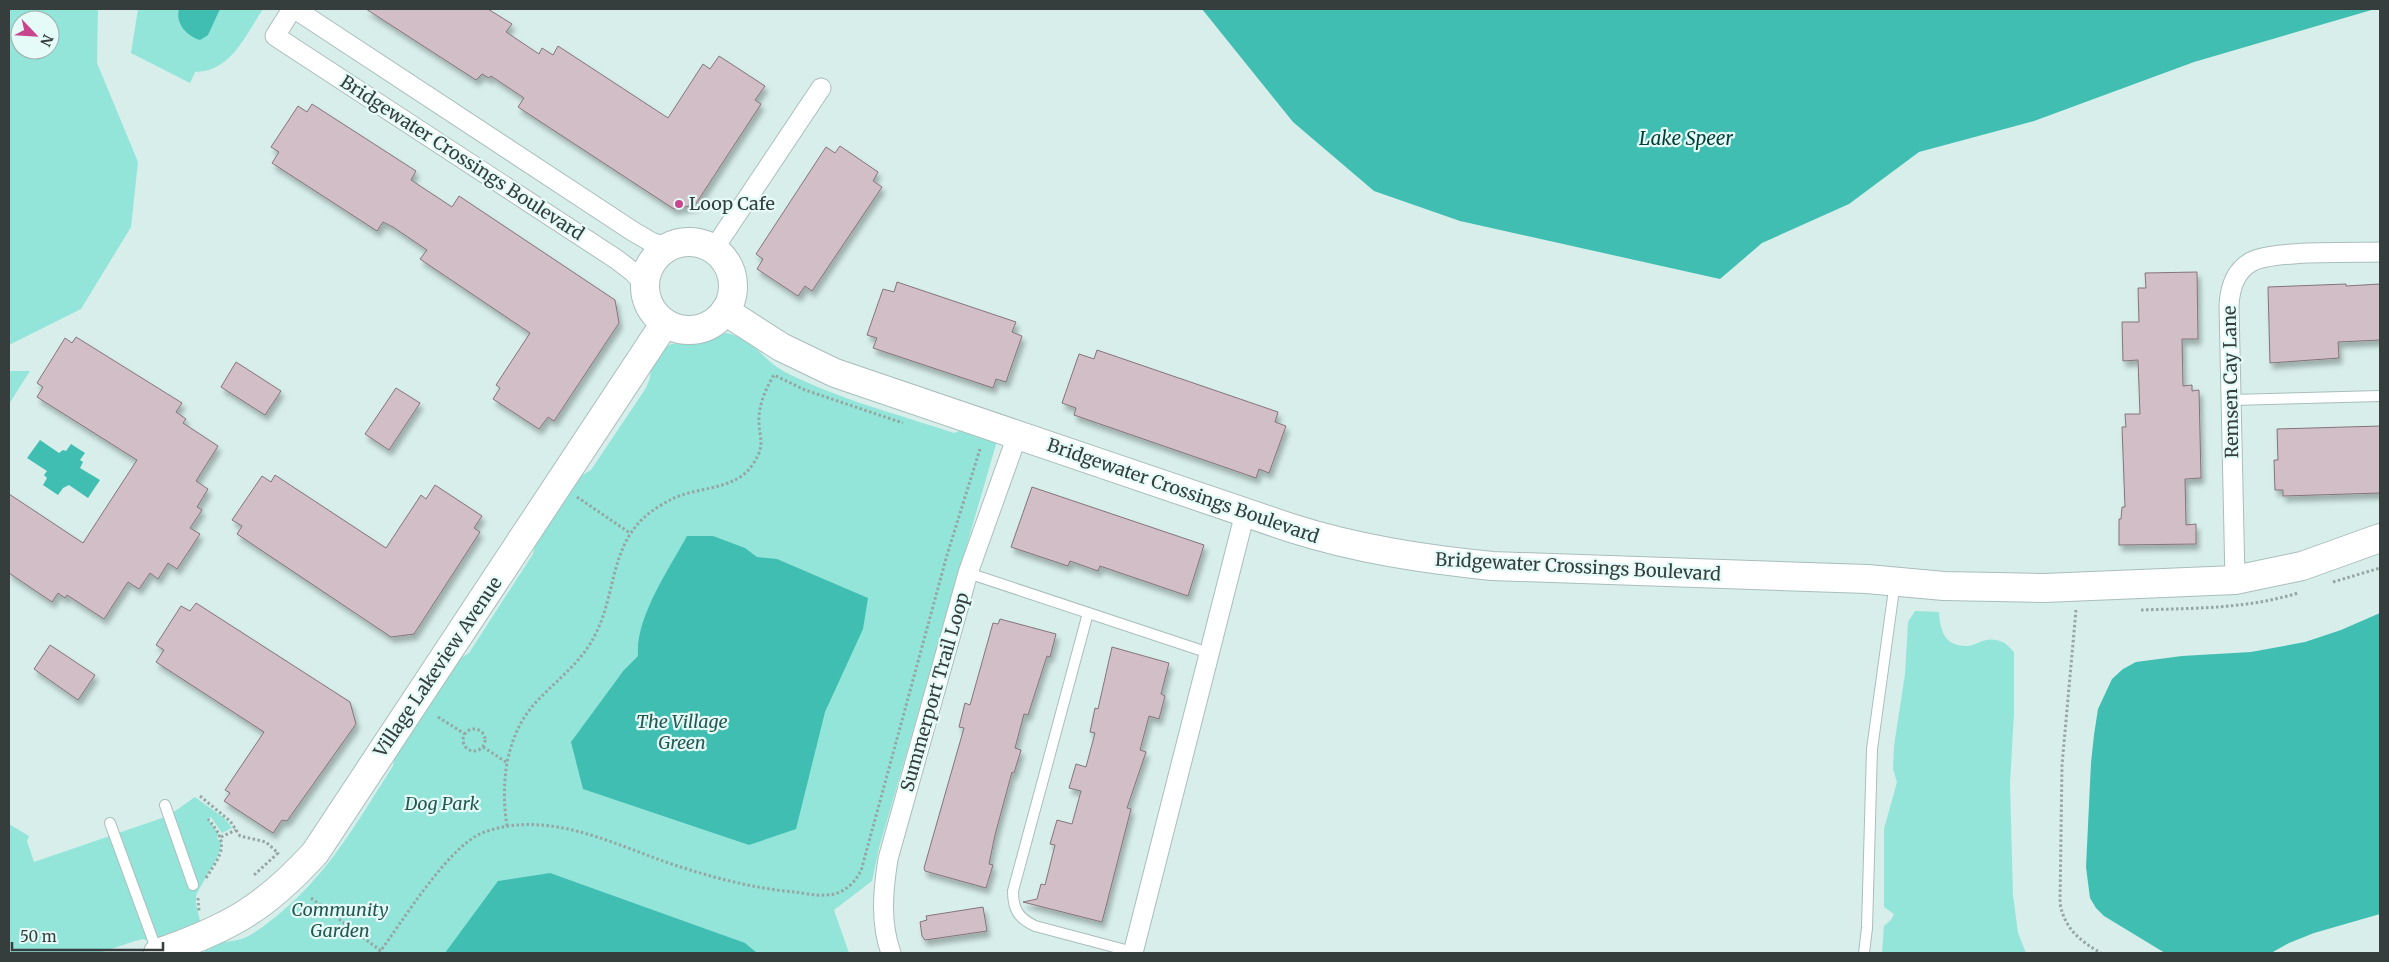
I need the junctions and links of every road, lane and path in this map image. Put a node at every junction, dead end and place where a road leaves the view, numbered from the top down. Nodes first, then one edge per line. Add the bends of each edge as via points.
1 (294, 9) edge
2 (820, 88) dead end
3 (668, 248) junction
4 (713, 250) junction
5 (2380, 252) edge
6 (645, 285) junction
7 (725, 311) junction
8 (665, 323) junction
9 (774, 375) dead end
10 (2380, 396) edge
11 (2232, 400) junction
12 (1017, 436) junction
13 (980, 448) dead end
14 (558, 485) junction
15 (1245, 513) junction
16 (630, 533) junction
17 (2380, 538) edge
18 (968, 573) junction
19 (2235, 580) junction
20 (1895, 581) junction
21 (2076, 609) dead end
22 (1088, 613) junction
23 (1209, 654) junction
24 (438, 717) dead end
25 (465, 734) junction
26 (483, 746) junction
27 (506, 762) junction
28 (200, 796) dead end
29 (165, 805) dead end
30 (110, 824) dead end
31 (507, 826) junction
32 (236, 830) junction
33 (221, 837) dead end
34 (253, 876) dead end
35 (193, 885) dead end
36 (311, 898) dead end
37 (380, 952) edge
38 (1133, 952) edge
39 (158, 953) edge
40 (890, 953) edge
41 (1864, 953) edge
42 (2101, 953) edge

1 - 3 street, Bridgewater Crossings Boulevard via 634,232
1 - 6 street, Bridgewater Crossings Boulevard via 275,36 616,260
2 - 4 street
3 - 4 street via 690,242
3 - 6 street via 651,263
4 - 7 street via 728,267 732,278 730,300
5 - 11 street, Remsen Cay Lane via 2272,256 2240,270 2230,299
6 - 8 street via 650,307
7 - 8 street via 718,319 697,330
7 - 12 street, Bridgewater Crossings Boulevard via 781,347 835,373
8 - 14 street, Village Lakeview Avenue
9 - 16 path via 761,403 761,449 753,465 740,478 673,498 647,515
10 - 11 lane
11 - 19 street, Remsen Cay Lane
12 - 15 street, Bridgewater Crossings Boulevard
12 - 18 street, Summerport Trail Loop
13 - 31 path via 947,555 860,871 849,888 826,895 778,891 688,869 567,829 532,824
14 - 16 path
14 - 39 street, Village Lakeview Avenue via 315,852 293,878 249,913 209,935
15 - 20 street, Bridgewater Crossings Boulevard via 1327,540 1431,560 1492,566
15 - 23 street
16 - 27 path via 617,560 598,630 570,670 537,700 525,716
17 - 19 street, Bridgewater Crossings Boulevard via 2302,566
18 - 22 lane
18 - 40 street, Summerport Trail Loop via 888,859 883,922
19 - 20 street, Bridgewater Crossings Boulevard via 2044,588 1944,586
20 - 41 lane via 1872,749 1868,920
21 - 42 path via 2062,765 2060,903 2066,924
22 - 23 lane
22 - 38 lane via 1012,891 1013,904 1017,914 1035,926
23 - 38 street
24 - 25 path
25 - 26 path via 473,729 482,732 485,737
25 - 26 path via 463,742 468,750 476,751
26 - 27 path
27 - 31 path via 504,804
28 - 32 path
29 - 35 lane
30 - 39 lane
31 - 37 path via 481,834 463,846 444,866
32 - 33 path
32 - 34 path via 240,836 266,842 278,853
36 - 37 path

